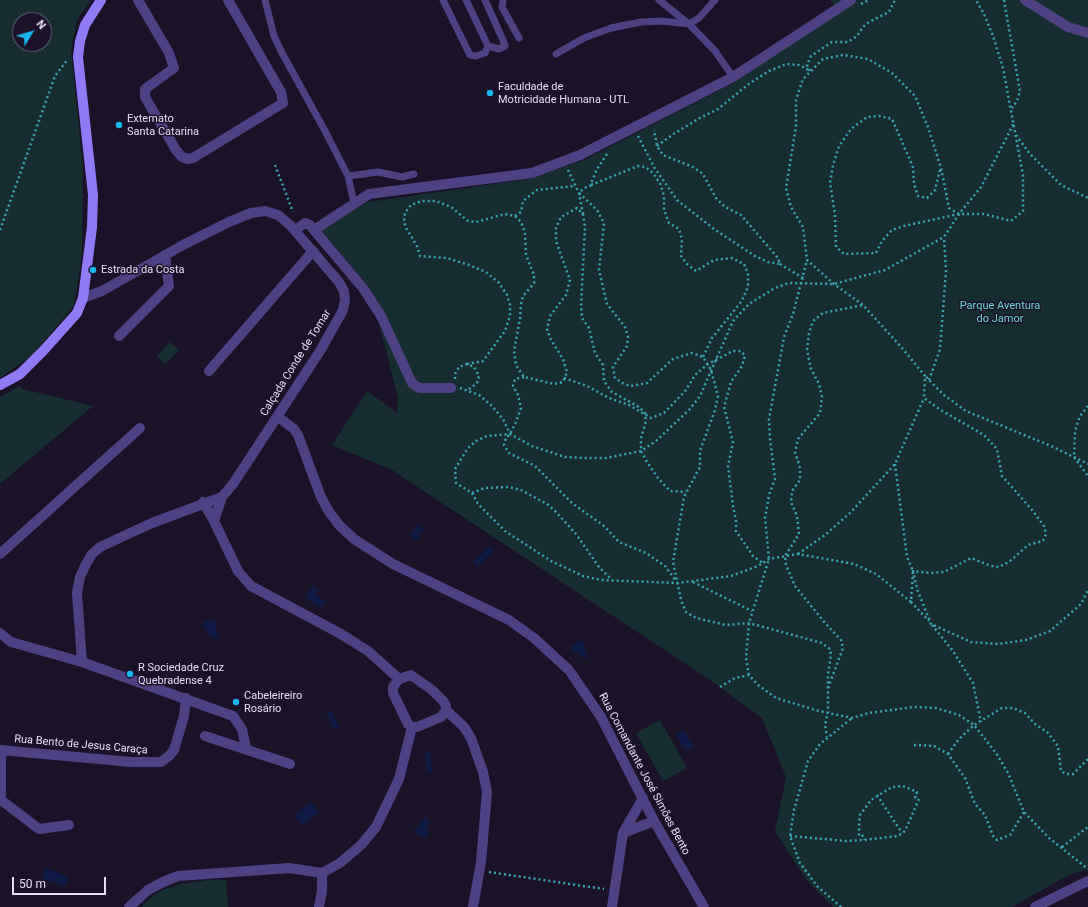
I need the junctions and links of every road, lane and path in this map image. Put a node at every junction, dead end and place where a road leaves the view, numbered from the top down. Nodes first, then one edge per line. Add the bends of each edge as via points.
1 (101, 0) edge
2 (138, 0) edge
3 (228, 0) edge
4 (265, 0) edge
5 (443, 0) edge
6 (466, 0) edge
7 (485, 0) edge
8 (503, 0) edge
9 (659, 0) edge
10 (715, 0) edge
11 (869, 0) edge
12 (895, 0) edge
13 (976, 0) edge
14 (1004, 0) edge
15 (1025, 0) edge
16 (854, 3) edge
17 (689, 24) junction
18 (1088, 33) edge
19 (519, 38) dead end
20 (488, 46) junction
21 (69, 51) dead end
22 (556, 54) dead end
23 (811, 71) junction
24 (733, 77) junction
25 (1011, 108) junction
26 (1014, 123) junction
27 (654, 128) dead end
28 (636, 132) dead end
29 (1016, 134) junction
30 (657, 146) junction
31 (608, 152) dead end
32 (564, 161) junction
33 (275, 165) dead end
34 (940, 168) junction
35 (414, 174) dead end
36 (348, 176) junction
37 (575, 186) junction
38 (590, 186) junction
39 (579, 193) junction
40 (1088, 198) edge
41 (354, 203) junction
42 (583, 214) junction
43 (959, 214) junction
44 (515, 216) junction
45 (297, 228) junction
46 (0, 230) edge
47 (314, 230) junction
48 (944, 237) junction
49 (313, 251) junction
50 (164, 255) junction
51 (807, 260) junction
52 (780, 264) junction
53 (803, 278) junction
54 (801, 283) junction
55 (834, 284) junction
56 (83, 298) junction
57 (863, 305) junction
58 (119, 336) dead end
59 (703, 357) junction
60 (716, 360) junction
61 (467, 364) junction
62 (708, 364) junction
63 (711, 370) junction
64 (210, 371) dead end
65 (925, 376) junction
66 (524, 377) junction
67 (564, 378) junction
68 (929, 381) junction
69 (0, 385) edge
70 (452, 388) dead end
71 (468, 390) junction
72 (924, 398) junction
73 (1088, 406) edge
74 (645, 414) junction
75 (278, 417) junction
76 (140, 428) dead end
77 (510, 434) junction
78 (641, 451) junction
79 (1074, 457) junction
80 (895, 464) junction
81 (1088, 464) edge
82 (1088, 476) edge
83 (686, 492) junction
84 (472, 493) junction
85 (222, 497) junction
86 (203, 502) junction
87 (214, 521) junction
88 (0, 554) edge
89 (798, 554) junction
90 (785, 556) junction
91 (769, 560) junction
92 (763, 563) junction
93 (913, 571) junction
94 (612, 580) junction
95 (692, 582) junction
96 (678, 583) junction
97 (1088, 590) edge
98 (911, 602) junction
99 (752, 611) junction
100 (749, 623) junction
101 (931, 624) junction
102 (0, 633) edge
103 (82, 662) junction
104 (749, 675) junction
105 (399, 679) junction
106 (720, 687) dead end
107 (828, 689) junction
108 (186, 698) junction
109 (446, 710) junction
110 (828, 712) junction
111 (852, 718) junction
112 (980, 722) junction
113 (974, 725) junction
114 (412, 727) junction
115 (205, 736) dead end
116 (827, 737) junction
117 (914, 745) dead end
118 (246, 748) junction
119 (0, 750) edge
120 (948, 754) junction
121 (1088, 758) edge
122 (290, 764) dead end
123 (877, 794) junction
124 (643, 798) junction
125 (1024, 812) junction
126 (654, 820) junction
127 (69, 825) dead end
128 (1088, 827) edge
129 (623, 833) junction
130 (902, 834) junction
131 (790, 836) junction
132 (864, 840) junction
133 (1062, 847) junction
134 (1088, 869) edge
135 (488, 872) dead end
136 (322, 873) junction
137 (1088, 881) edge
138 (606, 889) dead end
139 (129, 907) edge
140 (319, 907) edge
141 (473, 907) edge
142 (612, 907) edge
143 (704, 907) edge
144 (841, 907) edge
145 (1035, 907) edge

1 - 56 street via 85,25 78,57 93,195 92,227
2 - 3 street via 169,53 174,68 145,89 145,97 182,158 187,159 193,158 283,103 281,92
4 - 36 lane via 274,36 282,53
5 - 20 lane via 470,55 485,53
6 - 20 lane
7 - 20 lane via 505,46 499,49
8 - 19 lane via 502,7
9 - 17 lane
10 - 17 lane via 699,18
11 - 16 path
12 - 23 path via 889,12 869,22 848,42 832,42 811,56 807,65
13 - 25 path via 994,36
14 - 25 path via 1020,91 1018,101
15 - 18 street via 1068,27
16 - 24 street
17 - 22 lane via 640,22 584,38
17 - 24 lane via 715,51
21 - 46 path via 68,59 55,76
23 - 30 path via 799,65 787,64 770,71 750,83 718,109
23 - 34 path via 824,59 843,55 868,59 892,73 915,96 928,127
23 - 51 path via 803,79 796,100 796,126 786,188 791,207 803,227
24 - 32 street
25 - 26 path
26 - 29 path
26 - 43 path via 981,187
27 - 30 path
28 - 52 path via 654,167 677,200 755,256
29 - 40 path via 1030,154 1061,185
29 - 43 path via 1023,175 1023,211 1011,221 984,214
30 - 52 path via 664,155 703,174 716,198 725,207 741,215 778,258
31 - 38 path
32 - 37 path
32 - 41 street via 532,173 369,194
33 - 45 path
34 - 43 path via 949,208
34 - 43 path via 935,190 927,198 918,196 912,167 892,118 867,117 851,129 839,146 830,183 835,214 836,247 844,254 876,253 892,230
35 - 36 lane via 402,177 378,172
36 - 41 lane
37 - 39 path
37 - 44 path via 537,190 523,201 521,212
38 - 39 path
38 - 59 path via 638,166 645,168 653,173 661,185 664,210 669,223 679,229 682,239 681,256 687,264 696,271 714,260 732,258 744,264 748,274 748,287 741,302 712,338
39 - 42 path
39 - 59 path via 597,210 604,223 599,270 606,304 625,328 628,337 627,346 613,367 615,378 631,386 646,383 673,359 692,353
41 - 47 street
42 - 67 path via 577,208 571,210 561,217 556,228 556,242 570,280 566,295 550,316 548,329 551,340 563,359 567,372
42 - 74 path via 585,227 582,318 589,328 595,353 603,365 604,381 612,392 639,407
43 - 48 path
44 - 61 path via 505,214 476,222 468,221 451,207 436,201 422,201 411,205 405,213 406,228 420,256 447,258 486,272 499,283 507,295 510,316 505,330 483,360
44 - 66 path via 525,232 526,255 534,275 534,283 523,296 514,351 516,365
45 - 47 street via 304,223
45 - 49 street, Calçada Conde de Tomar
45 - 50 street, Calçada Conde de Tomar via 272,212 251,213
47 - 70 street via 363,288 388,329 412,383 419,388
48 - 55 path via 885,270
48 - 68 path via 946,270 940,349
49 - 64 street
49 - 75 street, Calçada Conde de Tomar via 344,291 343,310
50 - 56 street, Calçada Conde de Tomar via 102,291
50 - 58 street via 169,286
51 - 53 path
51 - 55 path
52 - 53 path
53 - 54 path
54 - 55 path
54 - 60 path via 789,283 775,288 749,304 733,322
54 - 91 path via 784,337 769,419 775,479 765,518
55 - 57 path
56 - 69 street via 76,313 44,350 20,374
57 - 65 path
57 - 90 path via 823,313 813,321 809,333 807,350 811,370 819,384 822,397 820,413 798,439 795,452 800,468 800,480 792,491 791,502 800,534
59 - 62 path
60 - 62 path
60 - 63 path
60 - 92 path via 733,351 741,351 745,356 742,366 731,382 724,407 733,442 728,466 736,530 753,556
61 - 71 path via 474,367 479,376 477,383
61 - 71 path via 459,367 455,374 455,382 459,388
62 - 63 path
62 - 74 path via 695,375 686,390 664,413 651,418
63 - 78 path via 700,396 690,410
63 - 83 path via 718,396 700,451 700,467
65 - 68 path
65 - 72 path
66 - 67 path via 554,384 563,382
66 - 77 path via 515,379 513,386 521,408
67 - 74 path via 587,386
68 - 79 path via 966,411
71 - 77 path via 492,406 503,419
72 - 80 path
72 - 93 path via 984,435 997,450 1002,476 1033,511 1044,526 1046,534 1043,541 1028,545 1000,567 971,558 944,572
73 - 79 path via 1080,416 1075,431
74 - 78 path
75 - 85 street, Calçada Conde de Tomar
75 - 124 street, Rua Comandante José Simões Bento via 298,435 321,497 339,525 354,539 393,564 509,620 534,638 569,670 601,717
76 - 88 street
77 - 78 path via 532,446 565,457 606,458
77 - 84 path via 487,436 476,441 460,460 455,469 456,483
77 - 96 path via 504,445 509,453 535,466 572,503 604,526 619,542 646,553 665,566
78 - 83 path via 654,473 670,491
79 - 81 path
79 - 82 path
80 - 89 path via 850,513
80 - 93 path via 907,557
83 - 96 path via 673,562
84 - 94 path via 478,504 505,531 551,561 583,576
84 - 94 path via 484,488 509,487 521,490 547,504 576,534 599,567
85 - 86 street
85 - 87 street, Calçada Conde de Tomar
86 - 87 street
86 - 103 street via 114,540 92,554 80,577 77,593
87 - 105 street via 238,571 252,586 341,634 363,648
89 - 90 path
89 - 98 path via 854,564 876,574
90 - 91 path
90 - 107 path via 795,586 841,640 843,648
91 - 92 path
91 - 99 path
92 - 95 path via 731,576
93 - 98 path
93 - 101 path via 917,589
94 - 96 path
95 - 96 path
95 - 99 path
96 - 100 path via 686,612 696,618 726,624
97 - 101 path via 1081,604 1050,630 1026,640 999,644 971,642
98 - 101 path
99 - 100 path
100 - 104 path via 746,658
100 - 107 path via 822,642 830,649 832,656
101 - 112 path via 953,651 973,683
102 - 103 street via 11,642
103 - 108 street
104 - 106 path via 735,678
104 - 110 path via 776,698
105 - 109 street via 411,675 444,702
105 - 114 street via 393,693 405,719
107 - 110 path
108 - 118 street via 233,716 242,728
108 - 119 street, Rua Bento de Jesus Caraça via 184,716 174,750 161,762 131,762
109 - 114 street via 436,720
109 - 141 street via 464,727 471,738 487,792 481,862
110 - 111 path
110 - 116 path via 825,725
111 - 113 path via 895,709 936,708 959,715
111 - 116 path
112 - 113 path
112 - 121 path via 1002,708 1013,708 1025,713 1034,724 1048,733 1058,746 1061,771 1073,774
113 - 120 path via 959,738
113 - 125 path via 1008,773
114 - 136 street via 399,779 376,827 361,845 340,863
115 - 118 street
116 - 131 path via 808,760 794,810
117 - 120 path via 934,746
118 - 122 street
119 - 127 street via 1,800 39,829
120 - 125 path via 965,778 975,804 985,815 997,840 1010,835
123 - 130 path
123 - 130 path via 892,787 903,786 917,792 915,797 919,799
123 - 132 path via 860,815 859,836 863,836
124 - 126 street, Rua Comandante José Simões Bento
124 - 129 street
125 - 133 path via 1049,838
126 - 129 street
126 - 143 street, Rua Comandante José Simões Bento
128 - 133 path
129 - 142 street
130 - 132 path
131 - 132 path
131 - 144 path via 800,863 817,886
133 - 134 path
135 - 138 path
136 - 139 street via 289,868 178,876 148,890
136 - 140 street
137 - 145 street

